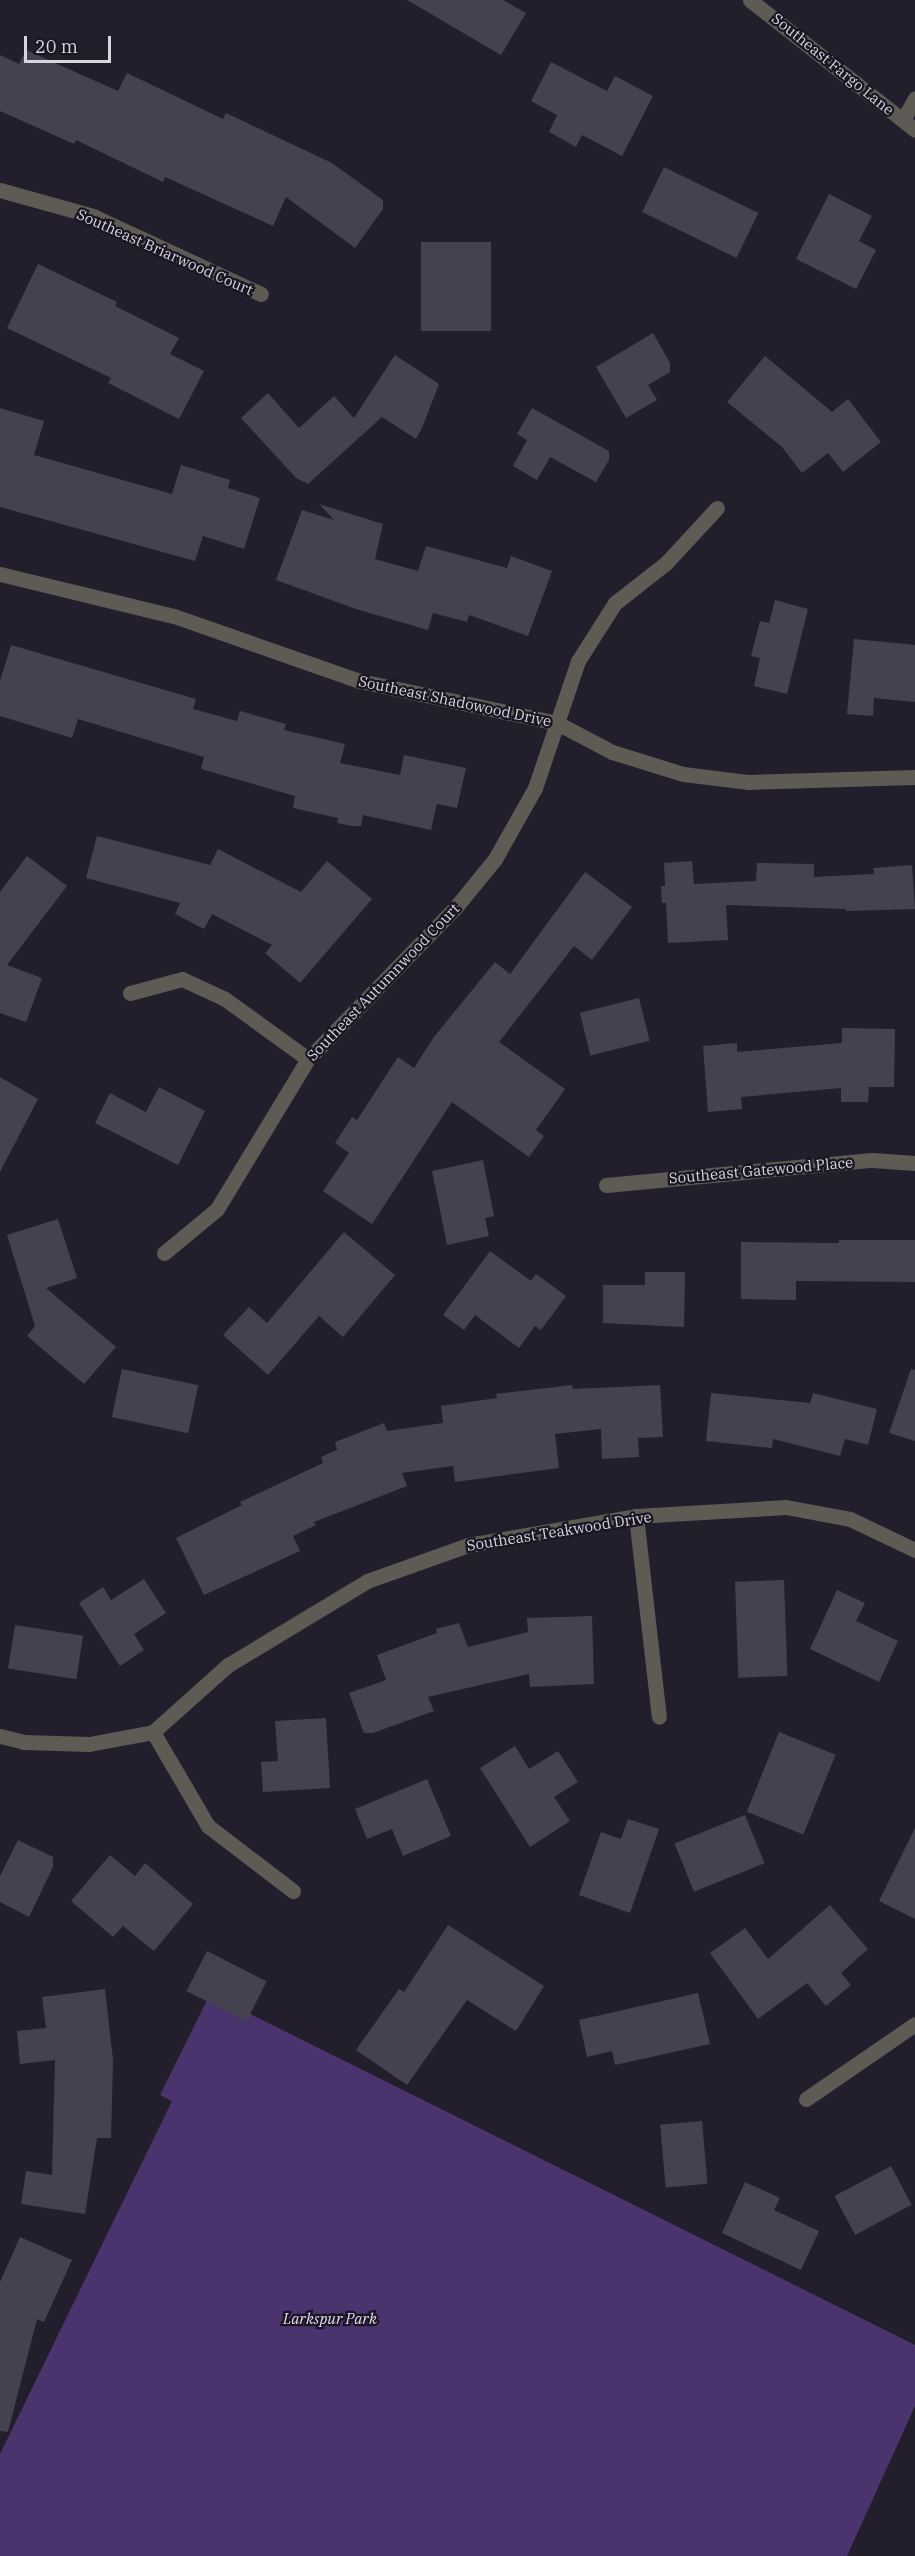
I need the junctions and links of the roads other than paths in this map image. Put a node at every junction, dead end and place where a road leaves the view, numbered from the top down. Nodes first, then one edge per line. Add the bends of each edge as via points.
1 (750, 0) edge
2 (915, 98) edge
3 (903, 120) junction
4 (915, 130) edge
5 (0, 190) edge
6 (261, 294) dead end
7 (717, 508) dead end
8 (0, 574) edge
9 (558, 723) junction
10 (915, 777) edge
11 (130, 993) dead end
12 (308, 1059) junction
13 (915, 1163) edge
14 (606, 1185) dead end
15 (164, 1253) dead end
16 (636, 1516) junction
17 (915, 1550) edge
18 (659, 1717) dead end
19 (153, 1732) junction
20 (0, 1736) edge
21 (293, 1891) dead end
22 (915, 2024) edge
23 (806, 2099) dead end

1 - 3 street, Southeast Fargo Lane
2 - 3 street
3 - 4 street, Southeast Fargo Lane
5 - 6 street, Southeast Briarwood Court via 93,216
7 - 9 street, Southeast Autumnwood Court via 666,563 615,603 578,661
8 - 9 street, Southeast Shadowood Drive via 174,616 360,681
9 - 10 street, Southeast Shadowood Drive via 612,752 683,774 748,783
9 - 12 street, Southeast Autumnwood Court via 535,788 495,859 455,908
11 - 12 street via 182,979 225,999
12 - 15 street, Southeast Autumnwood Court via 217,1209
13 - 14 street, Southeast Gatewood Place via 872,1160
16 - 17 street, Southeast Teakwood Drive via 786,1507 850,1519
16 - 18 street
16 - 19 street, Southeast Teakwood Drive via 468,1545 367,1581 228,1665
19 - 20 street via 89,1744 24,1742
19 - 21 street via 208,1826
22 - 23 street

